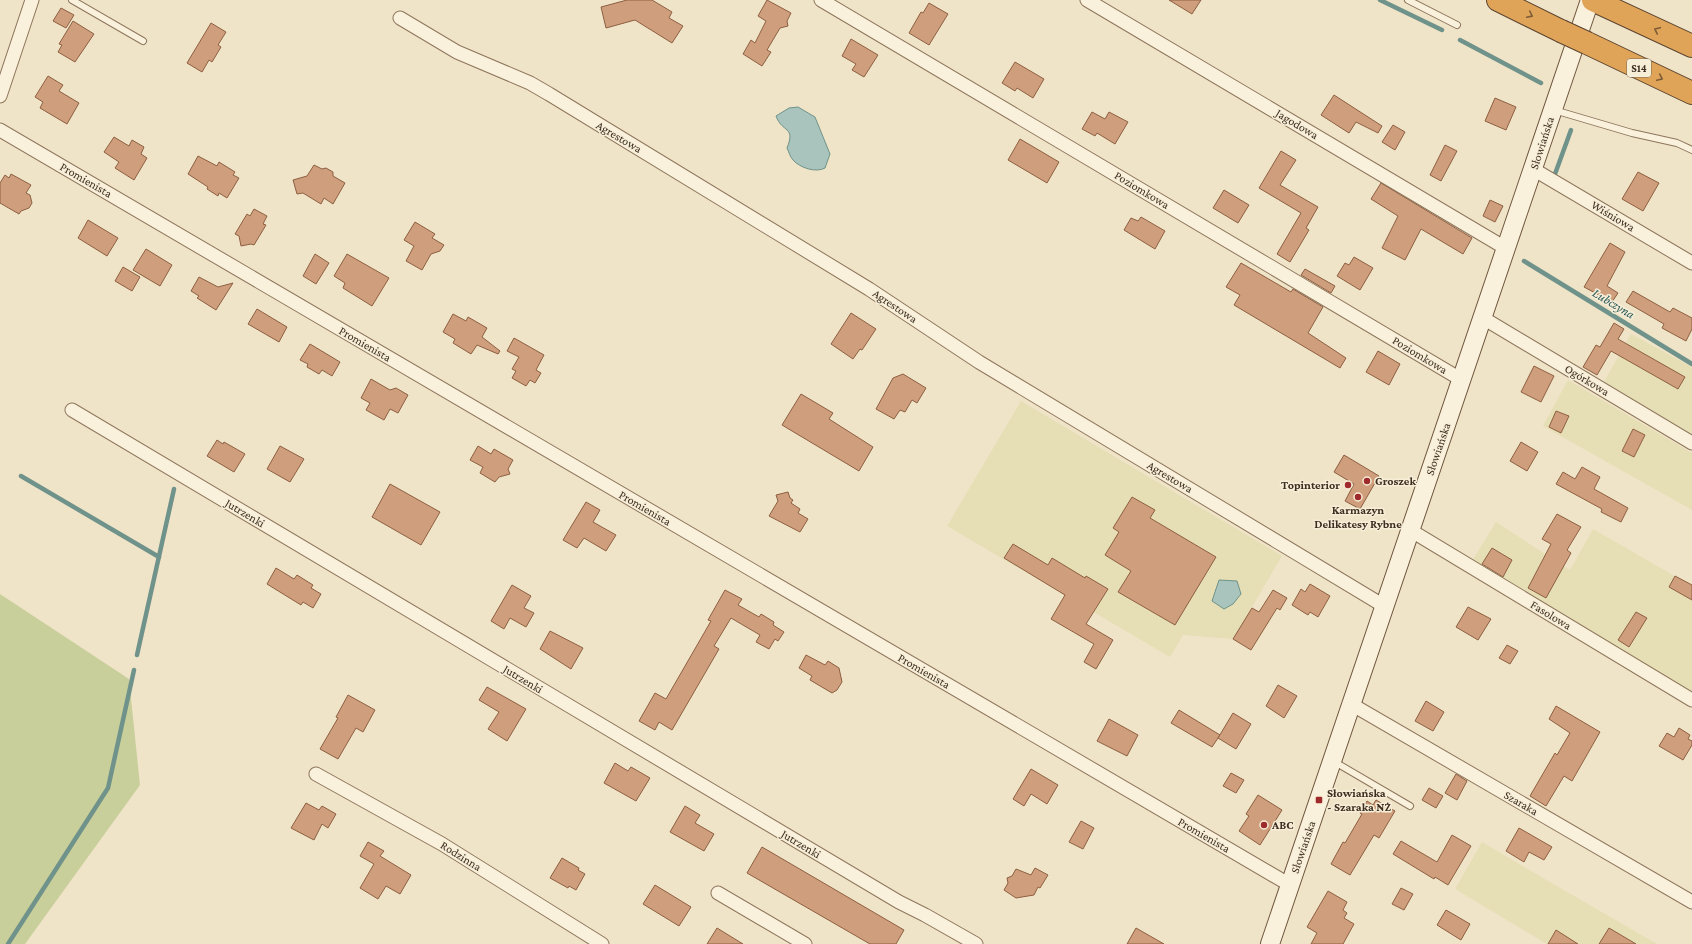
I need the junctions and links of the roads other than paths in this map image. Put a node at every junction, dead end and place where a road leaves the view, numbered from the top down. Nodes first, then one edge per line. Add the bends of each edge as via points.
1 (32, 0) edge
2 (72, 0) edge
3 (821, 0) edge
4 (1087, 0) edge
5 (1408, 0) edge
6 (1498, 0) edge
7 (1595, 1) edge
8 (400, 18) dead end
9 (1457, 25) dead end
10 (143, 41) dead end
11 (1692, 46) edge
12 (1692, 93) edge
13 (0, 96) edge
14 (1553, 110) junction
15 (0, 130) edge
16 (1692, 150) edge
17 (1533, 169) junction
18 (1506, 249) junction
19 (1692, 263) edge
20 (1483, 318) junction
21 (1462, 380) junction
22 (72, 410) dead end
23 (1692, 443) edge
24 (1410, 530) junction
25 (1384, 606) junction
26 (1692, 700) edge
27 (1352, 704) junction
28 (1332, 761) junction
29 (316, 774) dead end
30 (1410, 806) dead end
31 (1290, 886) junction
32 (718, 893) dead end
33 (1692, 902) edge
34 (602, 944) edge
35 (805, 944) edge
36 (976, 944) edge
37 (1270, 944) edge

1 - 13 street
2 - 10 lane
3 - 21 street, Poziomkowa
4 - 18 street, Jagodowa
5 - 9 lane
6 -> 12 highway, S14, bridge
11 -> 7 highway
7 - 14 street, Słowiańska
8 - 25 street, Agrestowa via 457,52 530,83 549,94 869,289 979,362
14 - 16 lane via 1677,143
14 - 17 street, Słowiańska
15 - 31 street, Promienista
17 - 18 street, Słowiańska
17 - 19 street, Wiśniowa
18 - 20 street, Słowiańska
20 - 21 street, Słowiańska
20 - 23 street, Ogórkowa
21 - 24 street, Słowiańska
22 - 36 street, Jutrzenki via 899,902
24 - 25 street, Słowiańska
24 - 26 street, Fasolowa
25 - 27 street, Słowiańska
27 - 28 street, Słowiańska
27 - 33 street, Szaraka
28 - 30 lane
28 - 31 street, Słowiańska
29 - 34 street, Rodzinna via 442,844
31 - 37 street, Słowiańska
32 - 35 street

